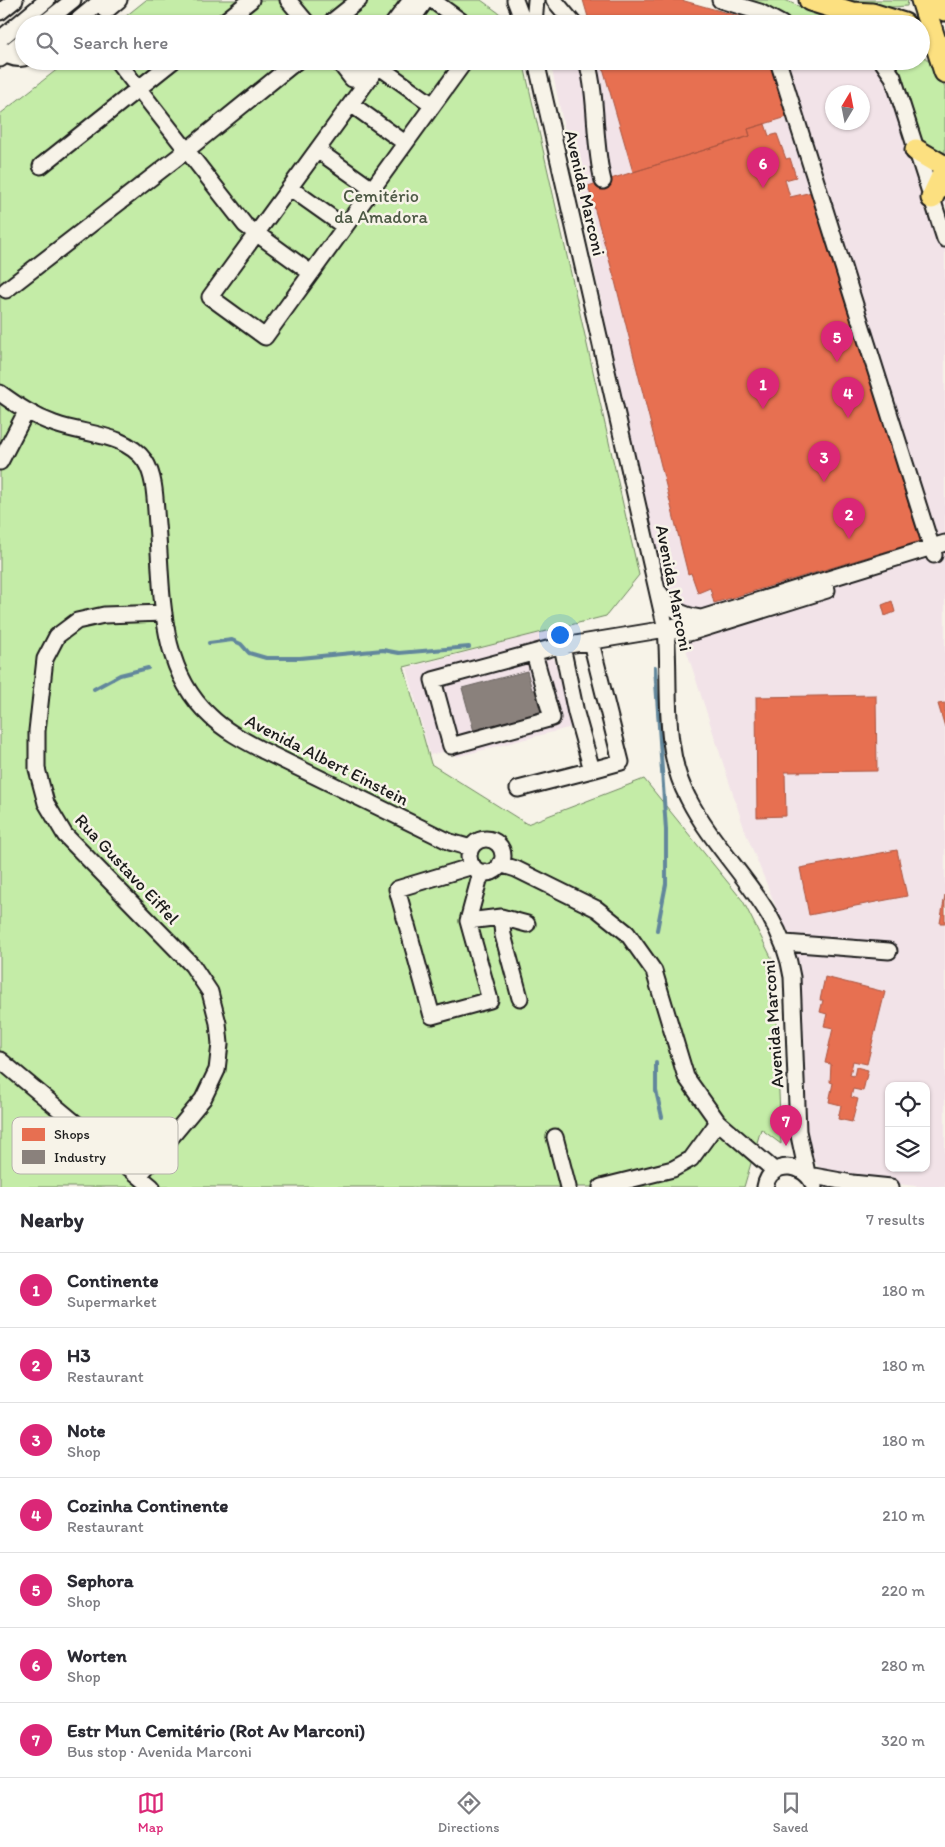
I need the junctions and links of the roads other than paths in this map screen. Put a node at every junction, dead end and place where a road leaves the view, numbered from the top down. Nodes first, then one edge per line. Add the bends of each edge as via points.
1 (16, 0) edge
2 (47, 0) edge
3 (72, 0) edge
4 (119, 0) edge
5 (251, 0) edge
6 (288, 0) edge
7 (359, 0) edge
8 (411, 0) edge
9 (426, 0) edge
10 (432, 0) edge
11 (514, 0) edge
12 (536, 0) edge
13 (554, 0) edge
14 (720, 0) edge
15 (810, 0) edge
16 (922, 0) edge
17 (942, 0) edge
18 (104, 5) edge
19 (945, 10) edge
20 (0, 12) edge
21 (29, 15) edge
22 (54, 15) edge
23 (90, 15) edge
24 (232, 15) edge
25 (300, 15) edge
26 (340, 15) edge
27 (400, 15) edge
28 (415, 15) edge
29 (453, 15) edge
30 (520, 15) edge
31 (535, 15) edge
32 (566, 15) edge
33 (755, 15) edge
34 (875, 15) edge
35 (927, 15) edge
36 (930, 25) edge
37 (15, 27) edge
38 (0, 39) edge
39 (15, 45) edge
40 (930, 51) edge
41 (2, 53) edge
42 (15, 58) edge
43 (944, 69) edge
44 (124, 70) edge
45 (161, 70) edge
46 (286, 70) edge
47 (345, 70) edge
48 (365, 70) edge
49 (371, 70) edge
50 (385, 70) edge
51 (458, 70) edge
52 (538, 70) edge
53 (589, 70) edge
54 (888, 70) edge
55 (780, 71) edge
56 (138, 88) junction
57 (351, 104) junction
58 (433, 105) junction
59 (405, 143) junction
60 (187, 150) junction
61 (318, 150) junction
62 (916, 150) junction
63 (41, 166) dead end
64 (945, 166) edge
65 (945, 170) edge
66 (603, 181) dead end
67 (290, 188) junction
68 (372, 189) junction
69 (932, 198) junction
70 (345, 227) junction
71 (257, 234) junction
72 (945, 239) edge
73 (311, 273) junction
74 (6, 290) dead end
75 (0, 392) edge
76 (26, 412) junction
77 (0, 462) edge
78 (945, 543) edge
79 (937, 553) edge
80 (657, 588) junction
81 (164, 612) junction
82 (700, 618) junction
83 (666, 630) junction
84 (689, 633) junction
85 (591, 642) junction
86 (562, 646) junction
87 (534, 653) junction
88 (669, 666) junction
89 (576, 713) junction
90 (552, 718) junction
91 (592, 770) junction
92 (518, 790) dead end
93 (471, 848) junction
94 (500, 864) junction
95 (478, 869) junction
96 (501, 917) junction
97 (468, 921) junction
98 (527, 924) dead end
99 (785, 943) junction
100 (889, 951) dead end
101 (520, 998) dead end
102 (0, 1060) edge
103 (68, 1117) edge
104 (718, 1122) junction
105 (178, 1129) edge
106 (798, 1131) junction
107 (555, 1137) dead end
108 (780, 1169) junction
109 (137, 1174) edge
110 (139, 1176) joint
111 (810, 1178) edge
112 (852, 1184) junction
113 (152, 1187) edge
114 (568, 1187) edge
115 (602, 1187) edge
116 (765, 1187) edge
117 (836, 1187) edge
118 (891, 1187) edge

1 - 20 street
2 - 21 street
3 - 22 street
4 - 18 street
5 - 24 street
6 - 25 street
7 - 26 street
8 - 27 street
9 - 28 street
10 - 29 street
11 - 30 street
12 - 31 street
13 - 32 street
14 - 33 street
15 - 34 highway via 852,13
16 - 35 highway
17 - 19 highway
18 - 23 street
36 - 43 highway
37 - 38 street
39 - 41 street
40 - 43 highway
41 - 42 street
44 - 56 street
45 - 56 street
46 - 60 street
47 - 48 street via 352,79
49 - 57 street
50 - 58 street
51 - 58 street
52 - 80 street, Avenida Marconi
53 - 66 street
54 - 62 street
55 - 79 street
56 - 60 street
56 - 63 street
57 - 59 street
57 - 61 street
58 - 59 street
59 - 68 street
60 - 71 street via 246,225
60 - 74 street
61 - 67 street
61 - 68 street
62 - 64 highway
62 - 69 street
65 - 69 highway
67 - 70 street
67 - 71 street
68 - 70 street
69 - 72 street
70 - 73 street
71 - 73 street
71 - 73 street via 210,297 265,337
75 - 76 street, Avenida Albert Einstein
76 - 77 street
76 - 81 street, Avenida Albert Einstein via 55,424 119,440 146,463 155,497
78 - 79 street
79 - 82 street
79 - 84 street
80 - 82 street via 674,609 683,615
80 - 83 street, Avenida Marconi
81 - 93 street, Avenida Albert Einstein via 178,674 194,699 223,727 264,751 450,842
81 - 105 street, Rua Gustavo Eiffel via 104,615 77,621 57,636 45,659 37,731 37,768 46,803 65,835 192,965 210,992 220,1044 217,1070 203,1099
82 - 83 street
83 - 84 street
83 - 85 street
83 - 88 street, Avenida Marconi
84 - 88 street via 680,643
85 - 86 street
85 - 91 street via 621,762
86 - 87 street
86 - 89 street
87 - 90 street
87 - 90 street via 433,680 440,708 451,746
88 - 99 street, Avenida Marconi via 672,748 680,781 696,812 770,916
89 - 90 street
89 - 91 street
91 - 92 street
93 - 94 street via 479,840 494,841 502,854
93 - 95 street via 469,857
94 - 95 street via 493,871
94 - 104 street via 597,909 627,933 654,971 686,1077
95 - 97 street via 479,880
95 - 97 street via 397,889 432,1016 490,1000
96 - 97 street
96 - 98 street
96 - 101 street
99 - 100 street
99 - 106 street, Avenida Marconi via 792,977
102 - 103 street
104 - 108 street
104 - 115 street via 691,1159 673,1168
106 - 108 street, Avenida Marconi
106 - 111 street, Avenida Marconi
107 - 114 street
108 - 111 street via 800,1169
108 - 116 street, Avenida Marconi via 769,1176
109 - 110 street
110 - 113 street
111 - 112 street
112 - 117 street
112 - 118 street

